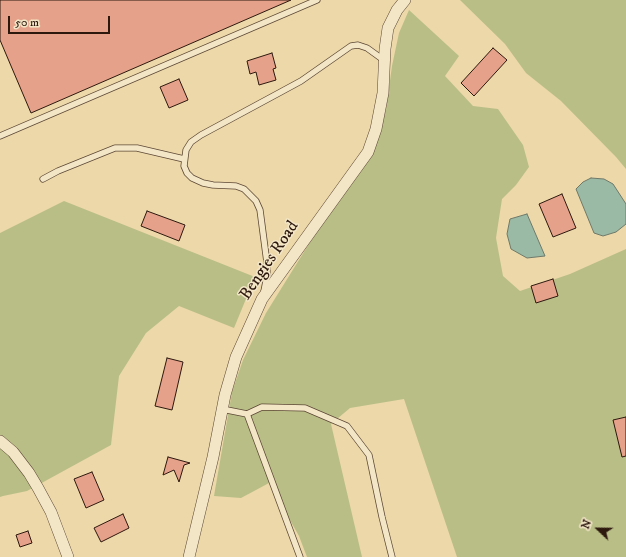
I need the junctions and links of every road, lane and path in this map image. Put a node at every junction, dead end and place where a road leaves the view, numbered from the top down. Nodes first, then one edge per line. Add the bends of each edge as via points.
1 (317, 0) edge
2 (405, 0) edge
3 (385, 61) junction
4 (0, 136) edge
5 (184, 159) junction
6 (43, 179) dead end
7 (262, 299) junction
8 (222, 409) junction
9 (247, 414) junction
10 (0, 441) edge
11 (68, 557) edge
12 (189, 557) edge
13 (300, 557) edge
14 (392, 557) edge

1 - 4 lane
2 - 3 street, Bengies Road via 388,28
3 - 5 lane via 367,48 351,46 295,84 201,135 191,142
3 - 7 street, Bengies Road via 383,93 376,129 368,152
5 - 6 lane via 137,148 115,148
5 - 7 lane via 186,173 192,178 212,185 236,186 244,189 256,201 260,210 267,263
7 - 8 street, Bengies Road via 236,357
8 - 9 lane
8 - 12 street, Bengies Road
9 - 13 lane
9 - 14 lane via 262,407 305,408 347,426 369,455
10 - 11 street via 13,452 38,488 51,512

